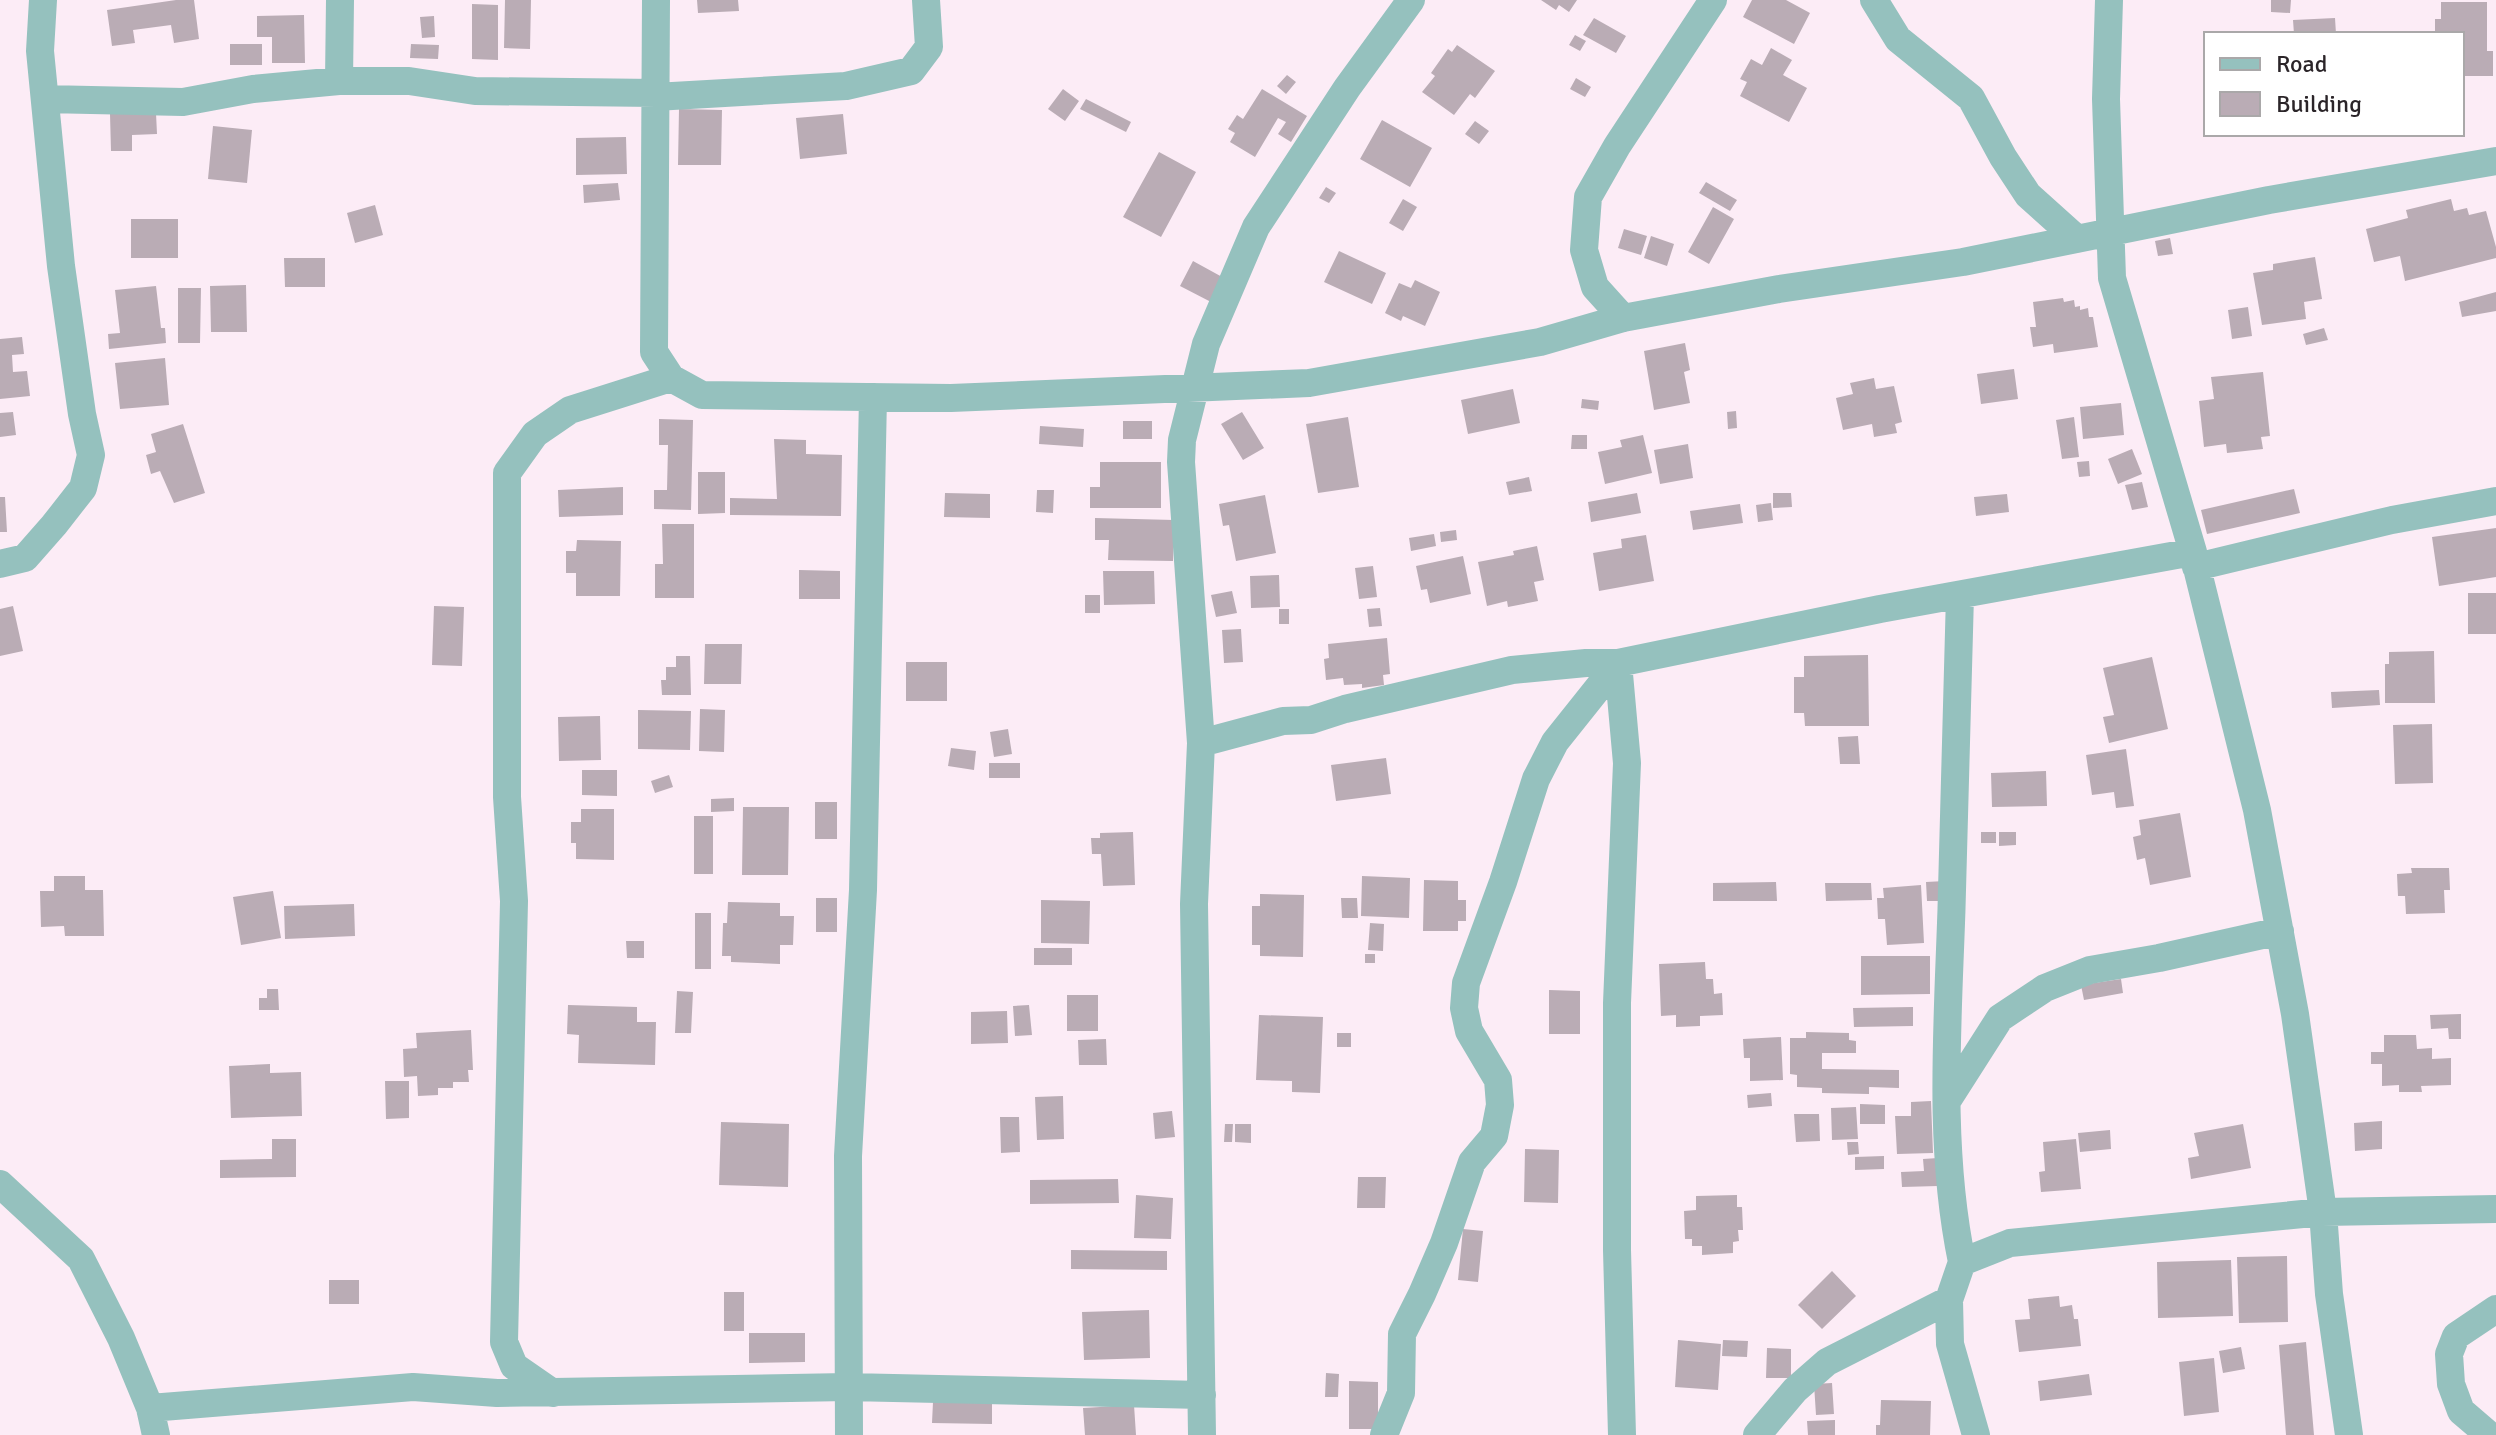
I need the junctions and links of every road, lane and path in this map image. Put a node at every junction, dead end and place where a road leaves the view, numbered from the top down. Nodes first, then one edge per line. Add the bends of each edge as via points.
1 (43, 0) edge
2 (340, 0) edge
3 (656, 0) edge
4 (926, 0) edge
5 (1411, 0) edge
6 (1713, 0) edge
7 (1874, 0) edge
8 (2109, 0) edge
9 (339, 81) junction
10 (656, 95) junction
11 (45, 99) junction
12 (2496, 161) edge
13 (2110, 232) junction
14 (2077, 239) junction
15 (1623, 318) junction
16 (671, 378) junction
17 (1193, 388) junction
18 (873, 397) junction
19 (2496, 501) edge
20 (2195, 560) junction
21 (0, 564) edge
22 (1960, 595) junction
23 (1618, 663) junction
24 (1201, 743) junction
25 (2280, 931) junction
26 (1947, 1101) junction
27 (0, 1184) edge
28 (2496, 1209) edge
29 (2323, 1212) junction
30 (1962, 1262) junction
31 (1949, 1300) junction
32 (2496, 1309) edge
33 (848, 1387) junction
34 (553, 1393) junction
35 (1202, 1395) junction
36 (153, 1422) edge
37 (849, 1435) edge
38 (1202, 1435) edge
39 (1384, 1435) edge
40 (1622, 1435) edge
41 (1757, 1435) edge
42 (1976, 1435) edge
43 (2349, 1435) edge
44 (2489, 1435) edge

1 - 11 street via 40,51
2 - 9 street
3 - 10 street
4 - 10 street via 929,47 911,71 846,86
5 - 17 street via 1256,227
6 - 15 street via 1588,197 1584,250 1595,287
7 - 14 street via 1898,39 1971,98 2028,195
8 - 13 street
9 - 10 street
9 - 11 street via 183,102
10 - 16 street via 654,352
11 - 21 street via 61,266 91,455 83,488 54,525 25,558
12 - 13 street
13 - 14 street
13 - 20 street via 2112,278
14 - 15 street
15 - 17 street via 1540,342 1309,383
16 - 18 street via 702,395
16 - 34 street via 570,410 535,434 507,473 507,797 514,901 504,1342 514,1366
17 - 18 street
17 - 24 street via 1181,462
18 - 33 street via 863,890 848,1156
19 - 20 street
20 - 22 street
20 - 25 street via 2257,810
22 - 23 street
22 - 26 street
23 - 24 street via 1512,670
23 - 39 street via 1555,742 1536,779 1466,983 1469,1031 1498,1080 1500,1105 1494,1136 1472,1162 1444,1243 1402,1334 1401,1393
23 - 40 street via 1627,763 1617,1003
24 - 35 street via 1194,904
25 - 26 street via 2090,970 2045,988 2000,1018
25 - 29 street
26 - 30 street via 1953,1218
27 - 36 street via 81,1259 121,1338
28 - 29 street
29 - 30 street via 2010,1243
29 - 43 street
30 - 31 street
31 - 41 street via 1827,1362
31 - 42 street via 1950,1344
32 - 44 street via 2456,1336 2449,1354 2451,1384 2461,1411
33 - 34 street
33 - 35 street
33 - 37 street
34 - 36 street via 413,1387
35 - 38 street

